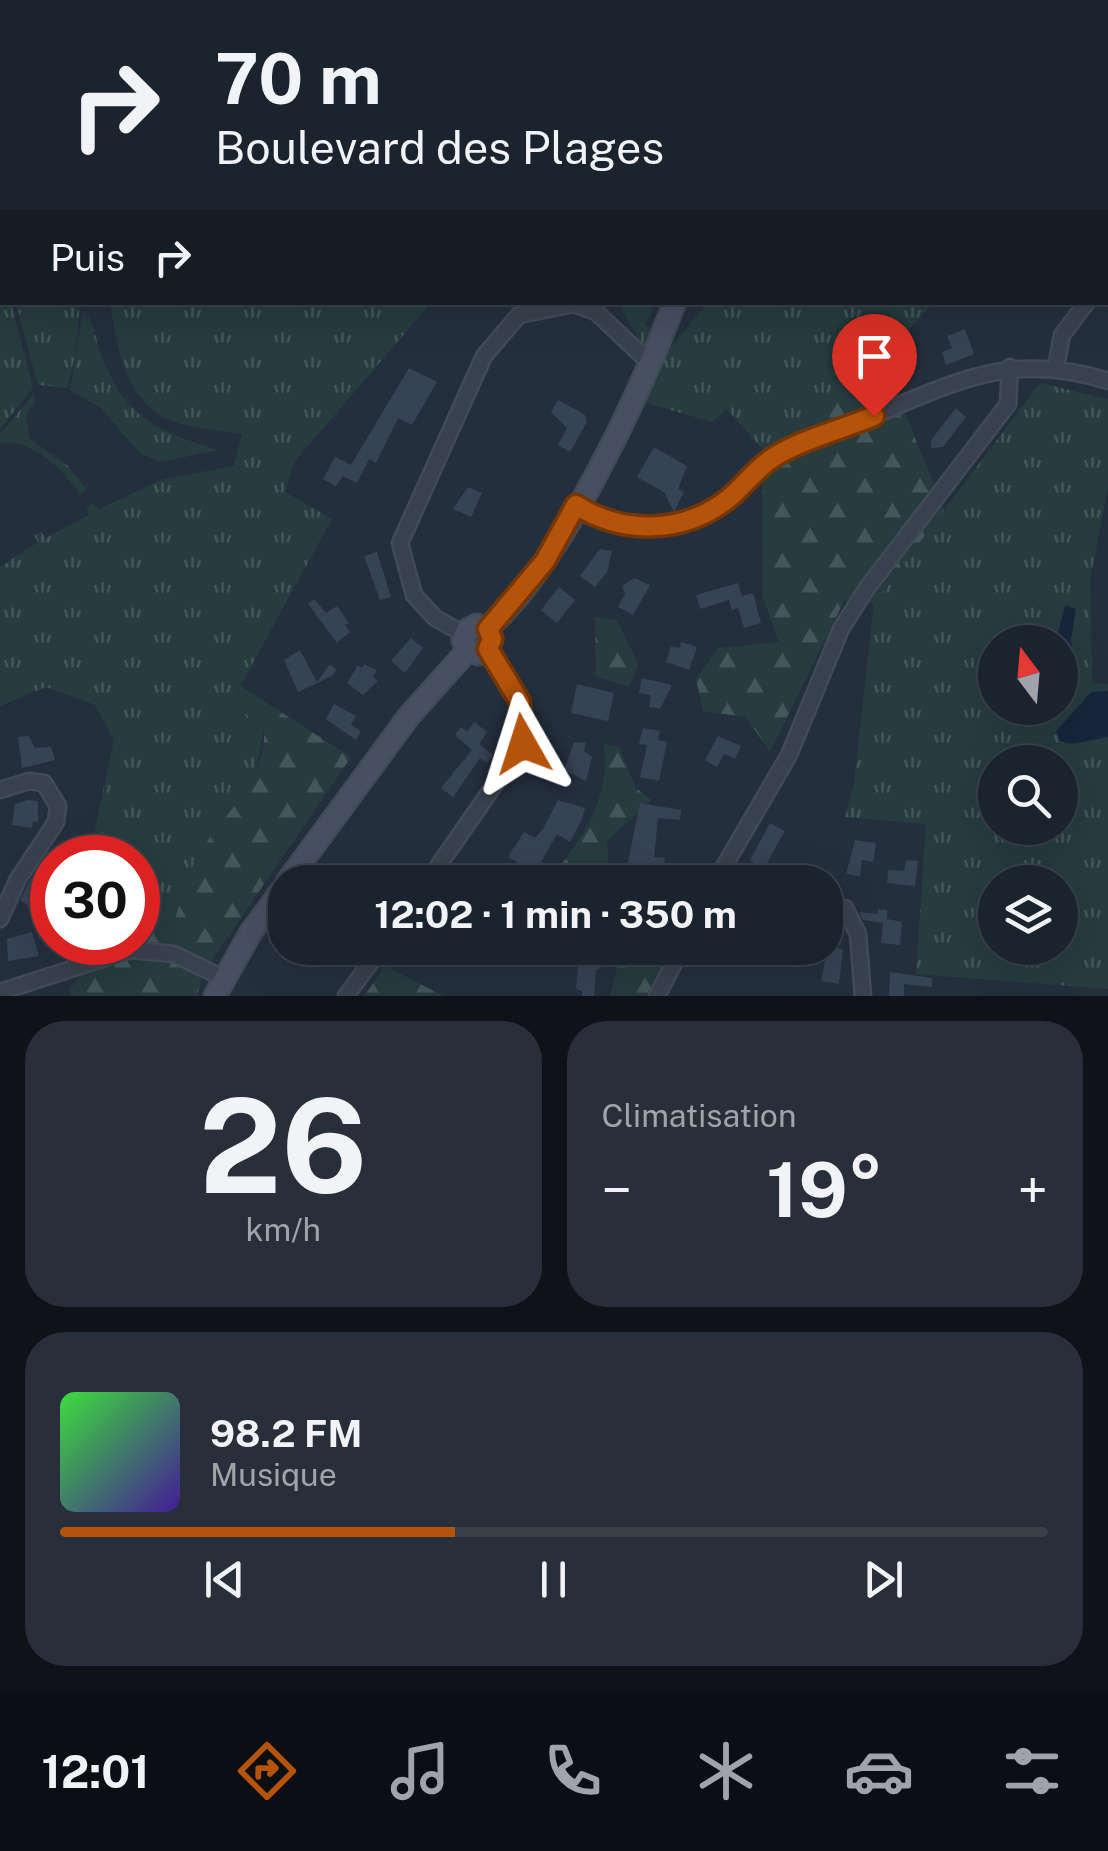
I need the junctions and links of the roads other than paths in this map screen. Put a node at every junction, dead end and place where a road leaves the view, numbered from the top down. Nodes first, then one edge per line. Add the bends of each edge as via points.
1 (569, 305) edge
2 (577, 305) edge
3 (674, 305) edge
4 (1084, 305) edge
5 (650, 363) junction
6 (1010, 367) junction
7 (1056, 367) junction
8 (1108, 381) edge
9 (576, 505) junction
10 (477, 641) junction
11 (0, 790) edge
12 (300, 865) edge
13 (440, 865) edge
14 (725, 865) edge
15 (845, 908) dead end
16 (268, 912) edge
17 (0, 919) edge
18 (369, 965) edge
19 (674, 965) edge
20 (2, 987) edge
21 (219, 987) edge
22 (346, 996) edge
23 (658, 996) edge
24 (863, 996) edge

1 - 10 street via 519,316 484,356 400,543 414,595 434,618
2 - 5 street via 596,312
3 - 5 main road
4 - 7 street via 1062,334
5 - 9 main road
6 - 7 street
6 - 9 street via 966,378 776,456 730,498 692,520 618,525
6 - 14 street via 1008,404 841,629 789,755
7 - 8 street
9 - 10 main road via 545,561
10 - 12 main road via 410,716
10 - 13 street via 520,702 523,744
11 - 17 street via 29,780 44,783 58,806 56,822
15 - 24 street via 858,934
16 - 21 main road
18 - 22 street
19 - 23 street
20 - 21 street via 110,954 152,949 174,954

